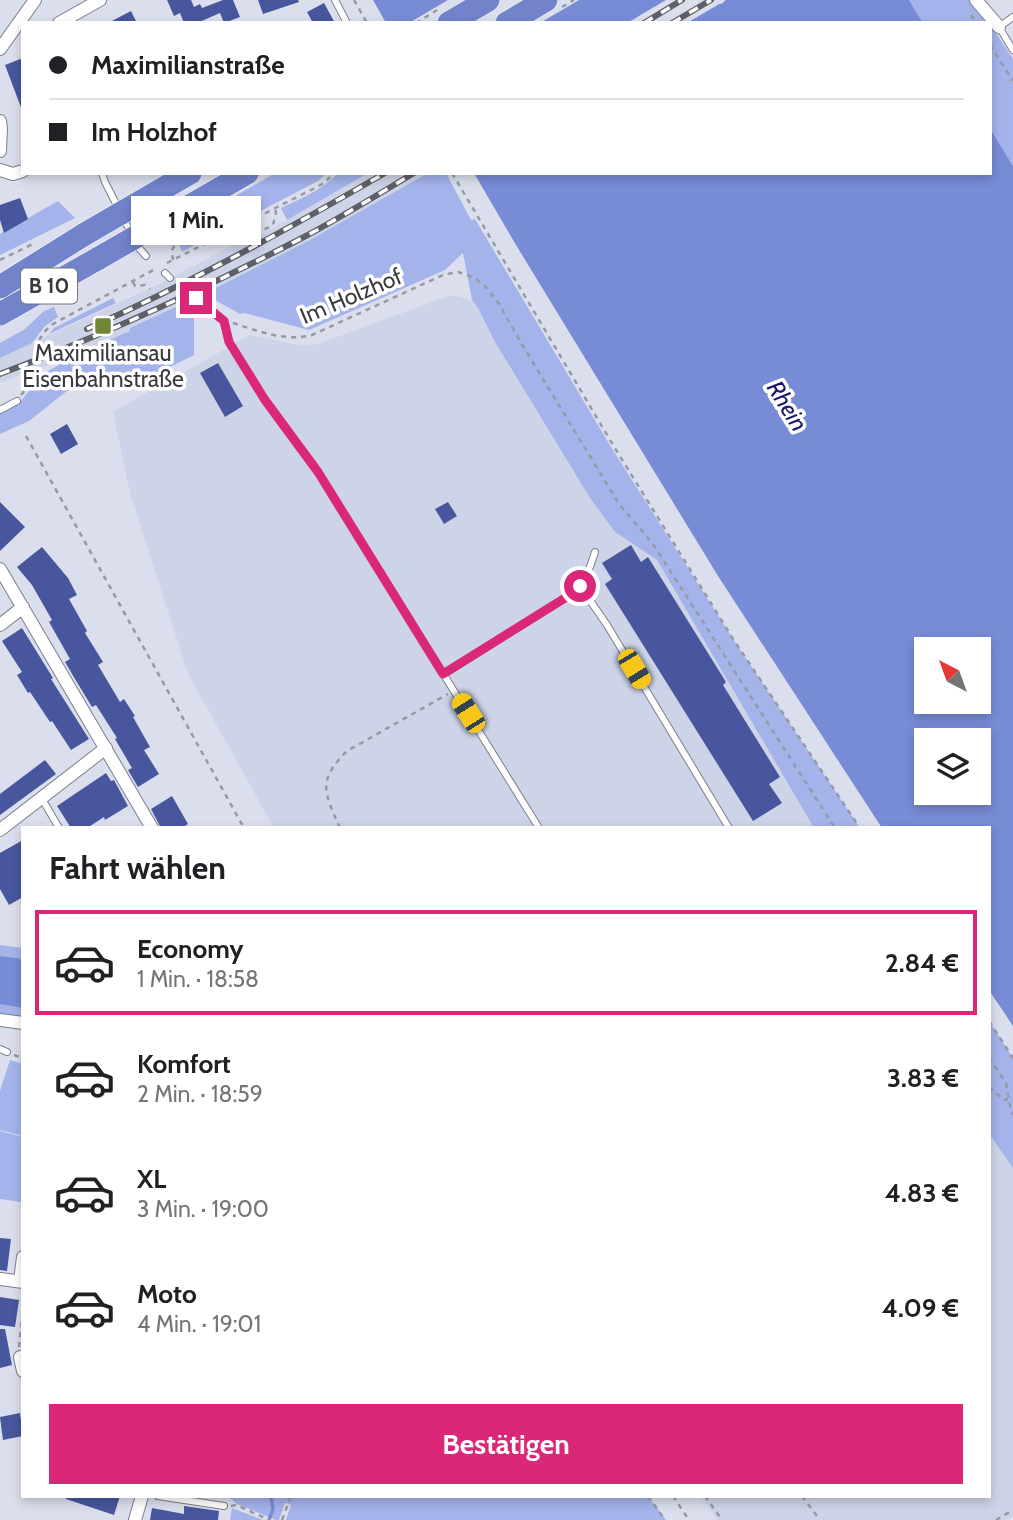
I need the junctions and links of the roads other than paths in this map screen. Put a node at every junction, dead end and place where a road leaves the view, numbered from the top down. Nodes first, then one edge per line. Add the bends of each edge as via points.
1 (35, 0) edge
2 (100, 0) edge
3 (335, 0) edge
4 (488, 0) edge
5 (546, 0) edge
6 (976, 0) edge
7 (1013, 17) edge
8 (23, 21) edge
9 (63, 21) edge
10 (346, 21) edge
11 (452, 21) edge
12 (510, 21) edge
13 (999, 27) junction
14 (19, 29) edge
15 (0, 49) edge
16 (1013, 50) edge
17 (0, 121) edge
18 (0, 151) edge
19 (0, 170) edge
20 (21, 172) edge
21 (103, 175) edge
22 (187, 175) edge
23 (244, 175) edge
24 (146, 256) dead end
25 (0, 287) edge
26 (196, 298) dead end
27 (0, 314) edge
28 (17, 401) road end
29 (0, 410) edge
30 (595, 552) dead end
31 (0, 569) edge
32 (580, 586) junction
33 (23, 607) junction
34 (0, 625) edge
35 (443, 674) junction
36 (106, 748) junction
37 (41, 797) junction
38 (58, 826) edge
39 (151, 826) edge
40 (538, 826) edge
41 (728, 826) edge
42 (0, 830) edge
43 (0, 1020) edge
44 (21, 1023) edge
45 (0, 1049) edge
46 (7, 1052) dead end
47 (0, 1279) edge
48 (21, 1282) edge
49 (20, 1357) road end
50 (21, 1362) edge
51 (141, 1498) edge
52 (171, 1498) edge
53 (225, 1506) road end
54 (135, 1520) edge

1 - 8 street
2 - 9 street
3 - 10 lane
4 - 11 highway
5 - 12 highway
6 - 13 street
7 - 13 lane
13 - 16 lane
14 - 15 street
17 - 18 street
19 - 20 street
21 - 24 lane
22 - 25 highway, B 10, bridge
23 - 27 highway, B 10, bridge
26 - 35 lane via 224,321 229,342 318,472
28 - 29 lane
30 - 32 lane
31 - 33 street
32 - 35 lane
32 - 41 lane
33 - 34 street
33 - 36 street
35 - 40 lane
36 - 37 street
36 - 39 street
37 - 38 lane
37 - 42 street
43 - 44 street
45 - 46 lane
47 - 48 street
49 - 50 street
51 - 54 street
52 - 53 lane

